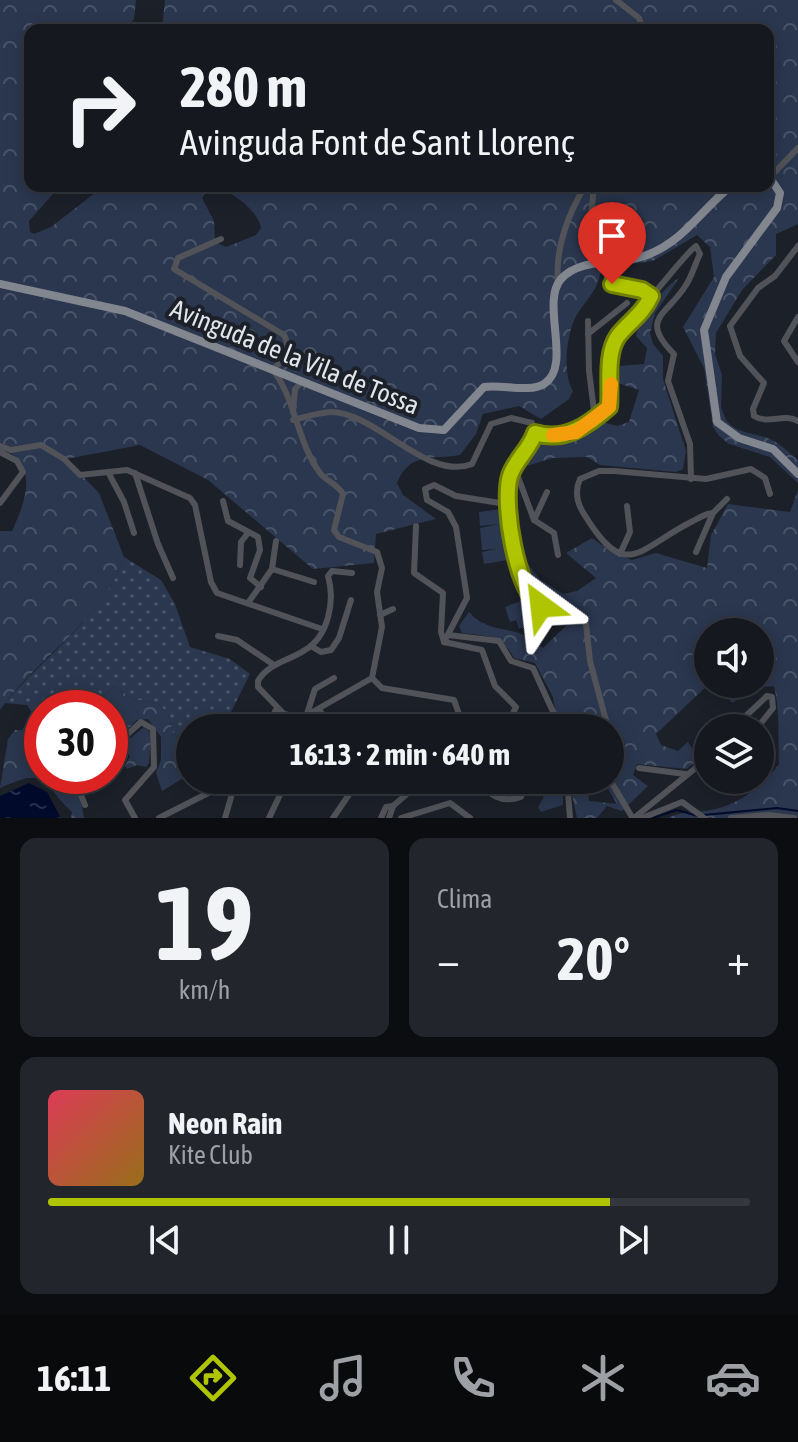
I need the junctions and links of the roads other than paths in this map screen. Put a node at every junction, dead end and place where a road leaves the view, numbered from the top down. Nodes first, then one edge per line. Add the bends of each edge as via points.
1 (616, 0) edge
2 (641, 24) edge
3 (798, 148) edge
4 (774, 171) edge
5 (774, 184) edge
6 (582, 192) edge
7 (593, 192) edge
8 (725, 192) edge
9 (221, 239) dead end
10 (798, 246) edge
11 (604, 262) junction
12 (558, 282) junction
13 (0, 284) edge
14 (652, 293) junction
15 (627, 303) dead end
16 (798, 317) edge
17 (588, 321) dead end
18 (588, 334) junction
19 (798, 362) edge
20 (273, 370) junction
21 (289, 377) junction
22 (302, 382) junction
23 (293, 405) junction
24 (595, 419) junction
25 (293, 420) junction
26 (798, 421) edge
27 (535, 433) junction
28 (0, 446) edge
29 (0, 452) edge
30 (11, 453) junction
31 (514, 466) junction
32 (108, 472) junction
33 (135, 473) junction
34 (798, 474) edge
35 (691, 479) junction
36 (547, 492) dead end
37 (770, 494) dead end
38 (727, 499) dead end
39 (223, 501) dead end
40 (0, 503) edge
41 (506, 504) junction
42 (627, 506) dead end
43 (713, 513) junction
44 (534, 520) junction
45 (416, 526) dead end
46 (134, 533) dead end
47 (248, 533) junction
48 (276, 541) dead end
49 (696, 552) dead end
50 (620, 554) junction
51 (558, 555) dead end
52 (240, 565) dead end
53 (272, 569) junction
54 (352, 573) dead end
55 (173, 578) dead end
56 (314, 582) dead end
57 (261, 587) junction
58 (351, 600) dead end
59 (248, 603) junction
60 (393, 609) dead end
61 (380, 615) junction
62 (322, 629) junction
63 (218, 636) dead end
64 (446, 638) junction
65 (311, 646) junction
66 (274, 665) junction
67 (334, 678) dead end
68 (372, 678) junction
69 (277, 708) junction
70 (319, 709) junction
71 (274, 714) edge
72 (284, 714) edge
73 (305, 714) edge
74 (310, 714) edge
75 (322, 714) edge
76 (459, 714) edge
77 (513, 714) edge
78 (554, 714) edge
79 (604, 714) edge
80 (748, 714) edge
81 (767, 714) edge
82 (128, 734) edge
83 (639, 768) dead end
84 (694, 768) edge
85 (685, 774) junction
86 (82, 794) edge
87 (207, 794) edge
88 (231, 794) edge
89 (280, 794) edge
90 (349, 794) edge
91 (407, 794) edge
92 (489, 794) edge
93 (522, 794) edge
94 (568, 794) edge
95 (619, 794) edge
96 (622, 799) junction
97 (85, 805) dead end
98 (393, 806) junction
99 (135, 818) edge
100 (159, 818) edge
101 (225, 818) edge
102 (269, 818) edge
103 (333, 818) edge
104 (381, 818) edge
105 (389, 818) edge
106 (401, 818) edge
107 (470, 818) edge
108 (570, 818) edge
109 (625, 818) edge
110 (633, 818) edge
111 (642, 818) edge
112 (704, 818) edge
113 (731, 818) edge
114 (794, 818) edge

1 - 2 street
3 - 4 street
5 - 34 main road via 780,193 777,208 726,277 704,330 704,347 717,422 739,438 773,449
6 - 12 street via 568,220
7 - 11 street via 591,217
8 - 11 main road via 676,240 644,256
9 - 20 street via 178,258 174,269 284,335 288,352
10 - 26 street via 775,276 758,288 730,330 740,356 764,383 754,416
11 - 12 main road via 572,269
11 - 14 street via 612,284
12 - 22 main road, Avinguda de la Vila de Tossa via 556,364 550,377 534,387 484,387 444,430 419,428
13 - 20 main road, Avinguda de la Vila de Tossa via 125,311
14 - 24 street via 642,314 617,337 611,352 609,407
14 - 35 street via 692,247 700,248 686,287 661,312 656,329 674,354 668,381 690,444
15 - 18 street
16 - 19 street via 784,341
17 - 18 street
18 - 24 street
20 - 21 main road, Avinguda de la Vila de Tossa
20 - 25 street
21 - 22 main road, Avinguda de la Vila de Tossa
21 - 23 street
22 - 23 street
23 - 25 street
24 - 27 street via 570,434
25 - 27 street via 332,412 441,465 462,467 472,464 486,431 497,421 527,420
25 - 61 street via 318,469 343,494 334,530 381,559
27 - 31 street
28 - 30 street
29 - 30 street
30 - 32 street via 41,445 80,475
30 - 40 street via 23,472 4,490
31 - 41 street
31 - 44 street
32 - 33 street
32 - 46 street
33 - 55 street
33 - 59 street via 190,498 214,589
35 - 37 street via 751,469 765,478
35 - 50 street via 614,471 580,479 579,507 599,539
36 - 44 street
38 - 43 street
39 - 47 street via 227,520
41 - 64 street via 456,496 434,485 425,489 427,500 448,512 457,531 467,601
41 - 79 street via 530,596 541,606 574,614 586,624
42 - 50 street via 630,532
43 - 49 street
43 - 50 street via 669,533 641,555
44 - 51 street via 554,533
45 - 64 street via 414,573 443,593 441,632
47 - 52 street via 241,542
47 - 57 street via 260,543 250,578
48 - 53 street
53 - 56 street
53 - 57 street
54 - 62 street via 332,571 328,576 333,592
57 - 59 street
58 - 65 street via 331,650
59 - 62 street
60 - 61 street
61 - 68 street
62 - 65 street
63 - 66 street via 237,640
64 - 77 street via 486,655 495,686 516,707
64 - 78 street via 499,641 511,661 533,668
65 - 66 street
66 - 69 street via 258,687
67 - 73 street via 315,689
68 - 70 street
68 - 76 street via 382,688 454,700
69 - 71 street
69 - 72 street
70 - 74 street
70 - 75 street
80 - 81 street via 767,696 774,704
82 - 99 street via 141,722 153,729 154,767 125,800
83 - 85 street
84 - 85 street
85 - 110 street
86 - 97 street
87 - 100 street
88 - 101 street
89 - 102 street
90 - 103 street
91 - 98 street
92 - 93 street via 506,800
94 - 108 street
95 - 96 street
96 - 109 street
96 - 110 street
98 - 104 street via 386,807
98 - 105 street
106 - 107 street via 450,803
109 - 110 street
111 - 112 street via 682,802
113 - 114 street

